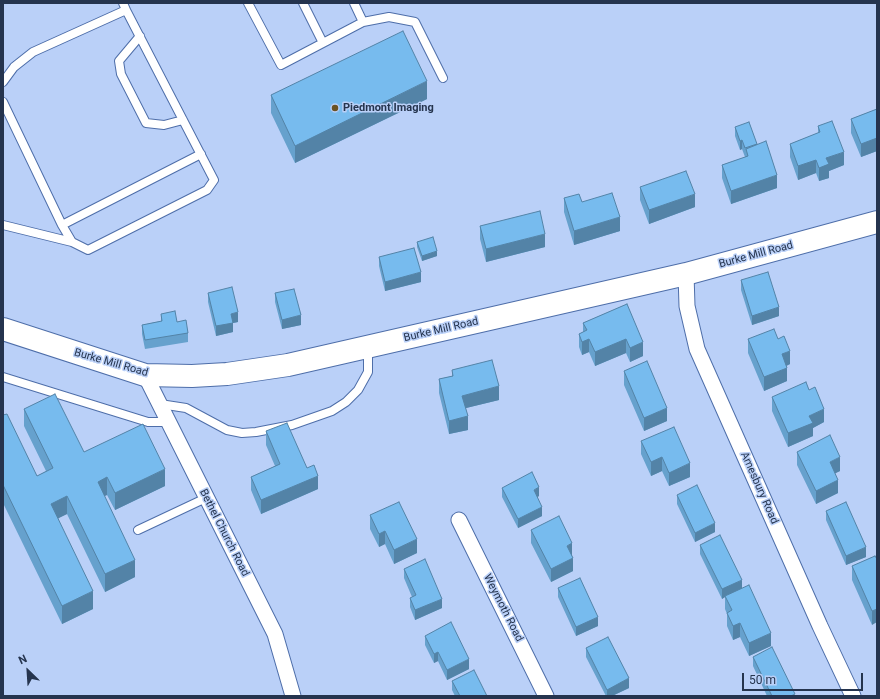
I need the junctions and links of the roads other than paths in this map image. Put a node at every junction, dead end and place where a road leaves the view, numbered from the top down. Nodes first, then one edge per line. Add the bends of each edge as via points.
1 (248, 3) edge
2 (303, 3) edge
3 (354, 3) edge
4 (125, 6) edge
5 (363, 22) junction
6 (140, 36) junction
7 (323, 43) junction
8 (443, 78) dead end
9 (3, 82) edge
10 (3, 102) edge
11 (183, 120) junction
12 (201, 154) junction
13 (877, 222) edge
14 (3, 225) edge
15 (62, 225) junction
16 (72, 242) junction
17 (686, 274) junction
18 (3, 329) edge
19 (368, 347) junction
20 (145, 375) junction
21 (3, 377) edge
22 (160, 404) junction
23 (169, 422) junction
24 (206, 498) junction
25 (459, 520) dead end
26 (138, 530) dead end
27 (293, 696) edge
28 (546, 696) edge
29 (853, 696) edge

1 - 7 lane via 281,65
2 - 7 lane
3 - 5 lane
4 - 6 lane
4 - 9 lane via 33,52 14,66
5 - 7 lane
5 - 8 lane via 389,17 414,22
6 - 11 lane
6 - 11 lane via 119,61 121,74 128,88 146,123 164,125
10 - 15 lane
11 - 12 lane
12 - 15 lane
12 - 16 lane via 214,180 208,190 88,250
13 - 17 street, Burke Mill Road
14 - 16 lane
15 - 16 lane
17 - 19 street, Burke Mill Road
17 - 29 street, Amesbury Road via 687,306 697,349
18 - 20 street, Burke Mill Road
19 - 20 street, Burke Mill Road via 288,365 227,374
19 - 22 lane via 368,372 358,390 332,411 292,425 242,433 227,430 186,408
20 - 22 street, Bethel Church Road
21 - 23 lane via 148,422
22 - 23 street, Bethel Church Road
23 - 24 street, Bethel Church Road
24 - 26 lane
24 - 27 street, Bethel Church Road via 275,634
25 - 28 street, Weymoth Road

